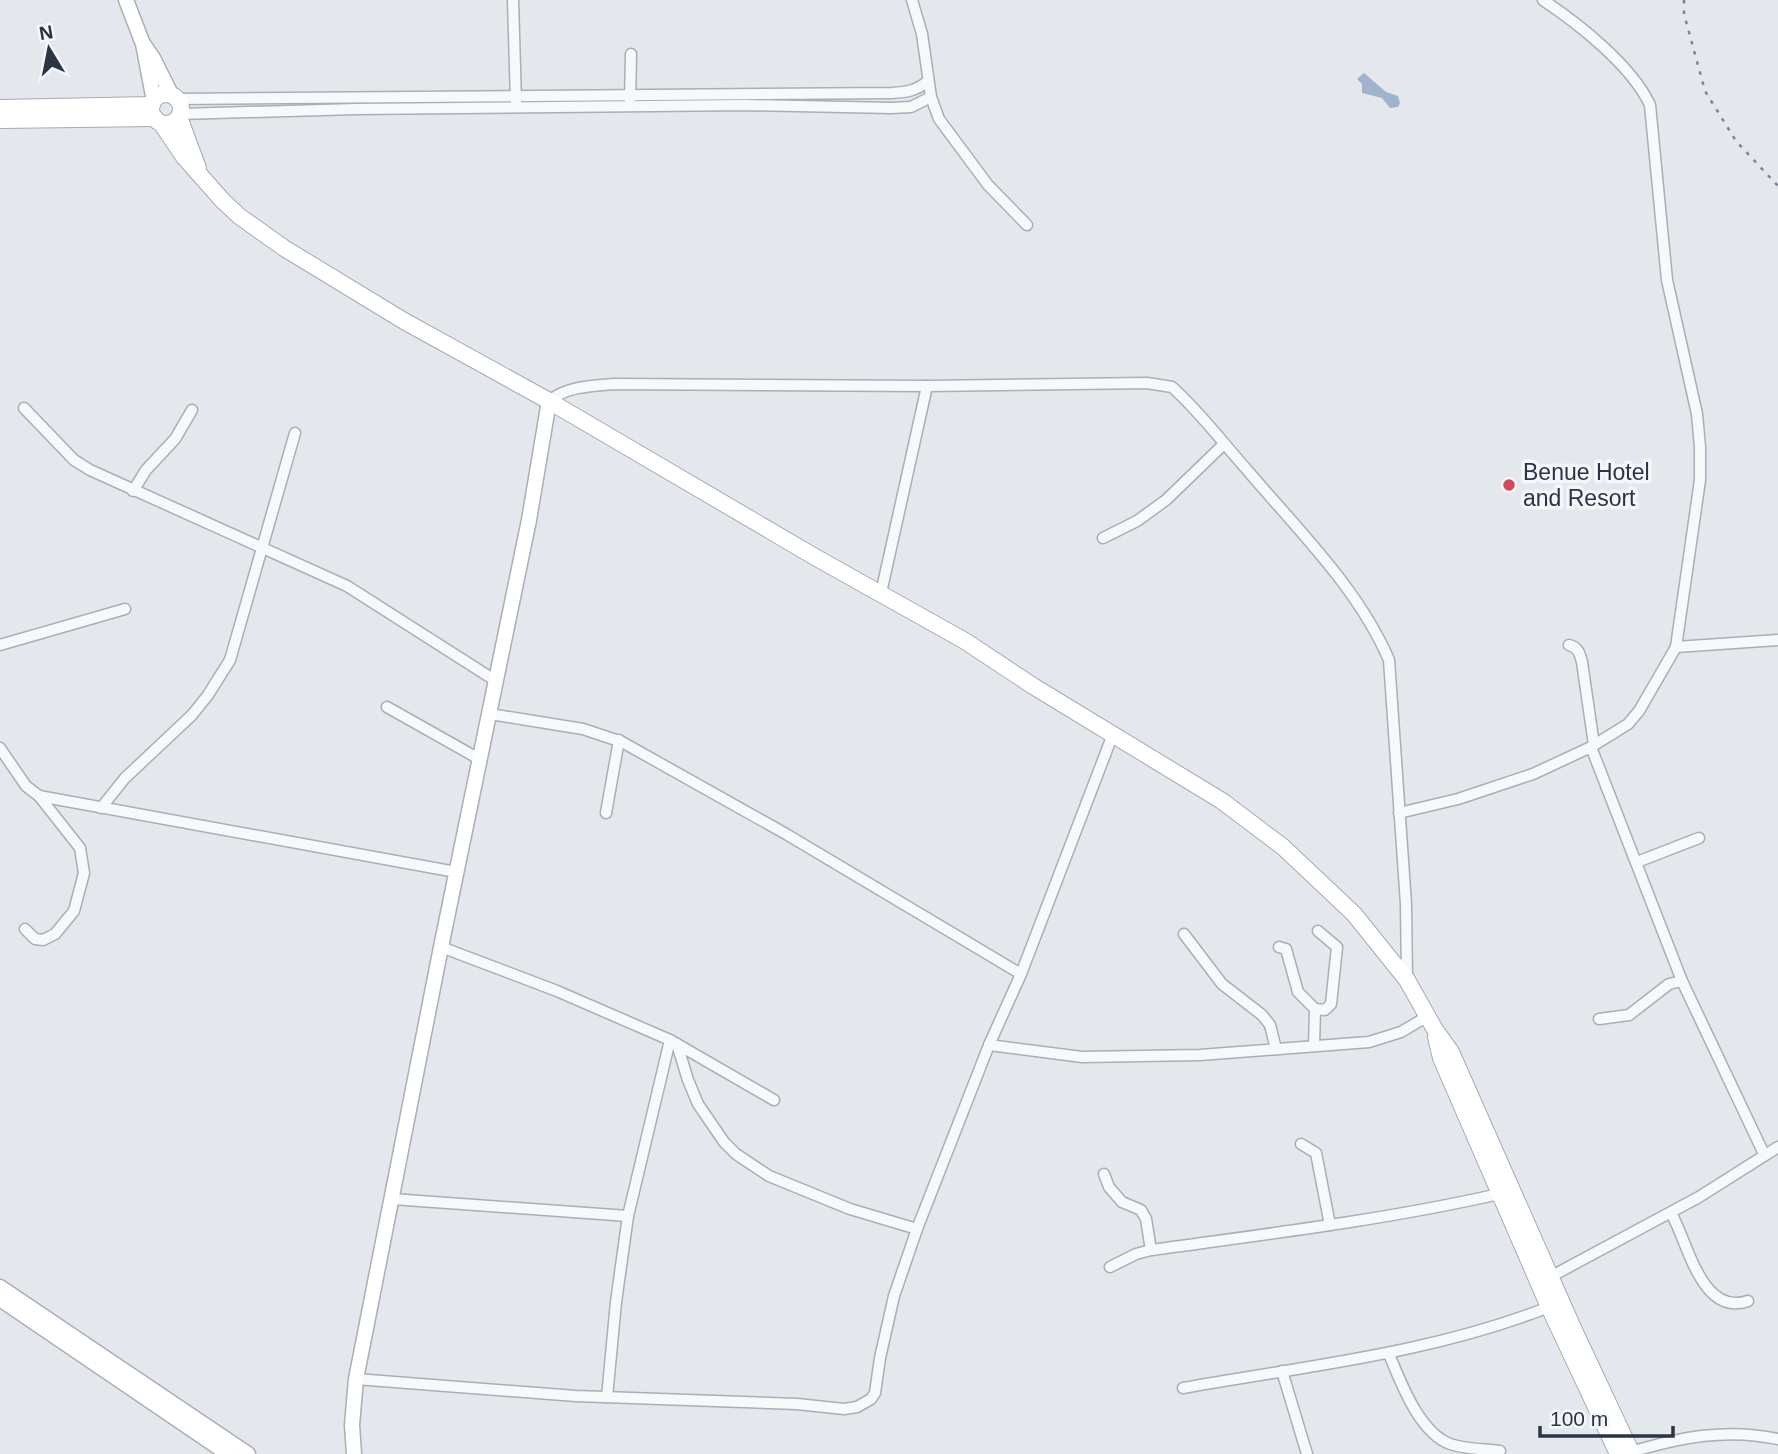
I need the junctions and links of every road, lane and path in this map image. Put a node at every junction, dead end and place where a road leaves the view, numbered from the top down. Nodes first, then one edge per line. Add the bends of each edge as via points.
1 (126, 0) edge
2 (513, 0) edge
3 (912, 0) edge
4 (1544, 0) edge
5 (143, 44) junction
6 (631, 54) dead end
7 (928, 81) junction
8 (630, 94) junction
9 (516, 95) junction
10 (590, 95) junction
11 (931, 97) junction
12 (771, 99) junction
13 (177, 106) junction
14 (630, 107) junction
15 (0, 108) edge
16 (516, 108) junction
17 (590, 108) junction
18 (156, 112) junction
19 (0, 120) edge
20 (200, 177) junction
21 (1027, 225) dead end
22 (927, 386) junction
23 (549, 401) junction
24 (24, 408) dead end
25 (192, 410) dead end
26 (295, 433) dead end
27 (1224, 444) junction
28 (133, 491) junction
29 (1103, 538) dead end
30 (261, 547) junction
31 (881, 593) junction
32 (125, 609) dead end
33 (1778, 640) edge
34 (0, 645) edge
35 (1569, 645) dead end
36 (1676, 647) junction
37 (495, 681) junction
38 (387, 708) dead end
39 (490, 714) junction
40 (1113, 734) junction
41 (619, 740) junction
42 (1593, 746) junction
43 (0, 748) edge
44 (481, 760) junction
45 (39, 796) junction
46 (101, 808) junction
47 (607, 813) dead end
48 (1399, 813) junction
49 (1699, 838) dead end
50 (1637, 862) junction
51 (456, 872) junction
52 (25, 929) dead end
53 (1318, 931) dead end
54 (1184, 934) dead end
55 (441, 947) junction
56 (1279, 947) dead end
57 (1021, 974) junction
58 (1407, 980) junction
59 (1682, 981) junction
60 (1315, 1009) junction
61 (1599, 1019) dead end
62 (1431, 1022) junction
63 (673, 1042) junction
64 (989, 1045) junction
65 (1314, 1046) junction
66 (1276, 1049) junction
67 (774, 1100) dead end
68 (1301, 1144) dead end
69 (1778, 1147) edge
70 (1764, 1154) junction
71 (1104, 1174) dead end
72 (1499, 1194) junction
73 (392, 1199) junction
74 (1671, 1213) junction
75 (628, 1216) junction
76 (1330, 1225) junction
77 (917, 1229) junction
78 (1151, 1251) junction
79 (1110, 1267) dead end
80 (1544, 1274) junction
81 (0, 1287) edge
82 (0, 1299) edge
83 (1748, 1301) dead end
84 (1549, 1307) junction
85 (1389, 1354) junction
86 (1580, 1358) junction
87 (1282, 1371) junction
88 (356, 1379) junction
89 (1183, 1388) dead end
90 (607, 1396) junction
91 (352, 1425) junction
92 (1778, 1439) edge
93 (1500, 1451) dead end
94 (1627, 1453) edge
95 (228, 1454) edge
96 (248, 1454) edge
97 (343, 1454) edge
98 (354, 1454) edge
99 (1307, 1454) edge

1 - 5 street
2 - 9 street
3 - 7 street
4 - 36 street via 1622,65 1650,104 1667,280 1700,447 1700,480
5 - 13 street
5 - 18 street
6 - 8 street
7 - 11 street
7 - 12 street via 909,92
8 - 10 street
8 - 12 street
8 - 14 street
9 - 10 street
9 - 13 street
9 - 16 street
10 - 17 street
11 - 12 street via 911,107 891,108
11 - 21 street via 939,119 988,186
12 - 14 street
13 - 16 street
13 - 18 main road via 164,95
13 - 18 main road via 171,123
13 - 20 main road
14 - 17 street
15 - 18 main road
16 - 17 street
18 - 19 main road
18 - 20 main road
20 - 23 main road via 239,216 284,248
22 - 23 street via 614,384 574,389
22 - 27 street via 1155,383 1172,387
22 - 31 street
23 - 31 main road
23 - 37 street
24 - 28 street via 75,460
25 - 28 street
26 - 30 street
27 - 29 street via 1166,500
27 - 48 street via 1349,591 1384,648 1391,669
28 - 30 street
30 - 37 street via 347,586
30 - 46 street via 230,660 220,678 192,715 125,778
31 - 40 main road
32 - 34 street
33 - 36 street
35 - 42 street via 1579,652 1582,662
36 - 42 street via 1639,711 1628,724
37 - 39 street
38 - 44 street
39 - 41 street via 583,729
39 - 44 street
40 - 57 street
40 - 58 main road via 1222,801 1283,847 1354,914
41 - 47 street
41 - 57 street
42 - 48 street via 1534,774
42 - 50 street
43 - 45 street via 26,786
44 - 51 street
45 - 46 street
45 - 52 street via 80,848 84,873 75,911 55,934 35,939
46 - 51 street
48 - 58 street
49 - 50 street
50 - 59 street
51 - 55 street
53 - 60 street via 1337,947 1331,1004 1325,1010
54 - 66 street via 1222,984 1270,1025
55 - 63 street
55 - 73 street
56 - 60 street via 1286,950 1298,992
57 - 64 street
58 - 62 main road
59 - 61 street via 1669,984 1629,1015
59 - 70 street
60 - 65 street
62 - 65 street via 1369,1042
62 - 72 main road via 1441,1058
62 - 80 main road via 1451,1052
63 - 67 street
63 - 75 street
63 - 77 street via 698,1104 736,1154 769,1176 850,1209
64 - 66 street via 1082,1057
64 - 77 street
65 - 66 street
68 - 76 street via 1316,1153
69 - 70 street
70 - 74 street
71 - 78 street via 1122,1202 1141,1210
72 - 76 street
72 - 80 main road
73 - 75 street
73 - 88 street
74 - 80 street
74 - 83 street via 1706,1286 1725,1302
75 - 90 street
76 - 78 street
77 - 90 street via 894,1296 875,1393 865,1404 844,1409
78 - 79 street
80 - 84 main road
80 - 86 main road
81 - 96 street
82 - 95 street
84 - 85 street
84 - 86 main road
85 - 87 street
85 - 93 street via 1419,1416 1433,1432 1450,1444
86 - 94 main road
87 - 89 street
87 - 99 street
88 - 90 street
88 - 91 street
91 - 97 street
91 - 98 street
92 - 94 street via 1729,1433

